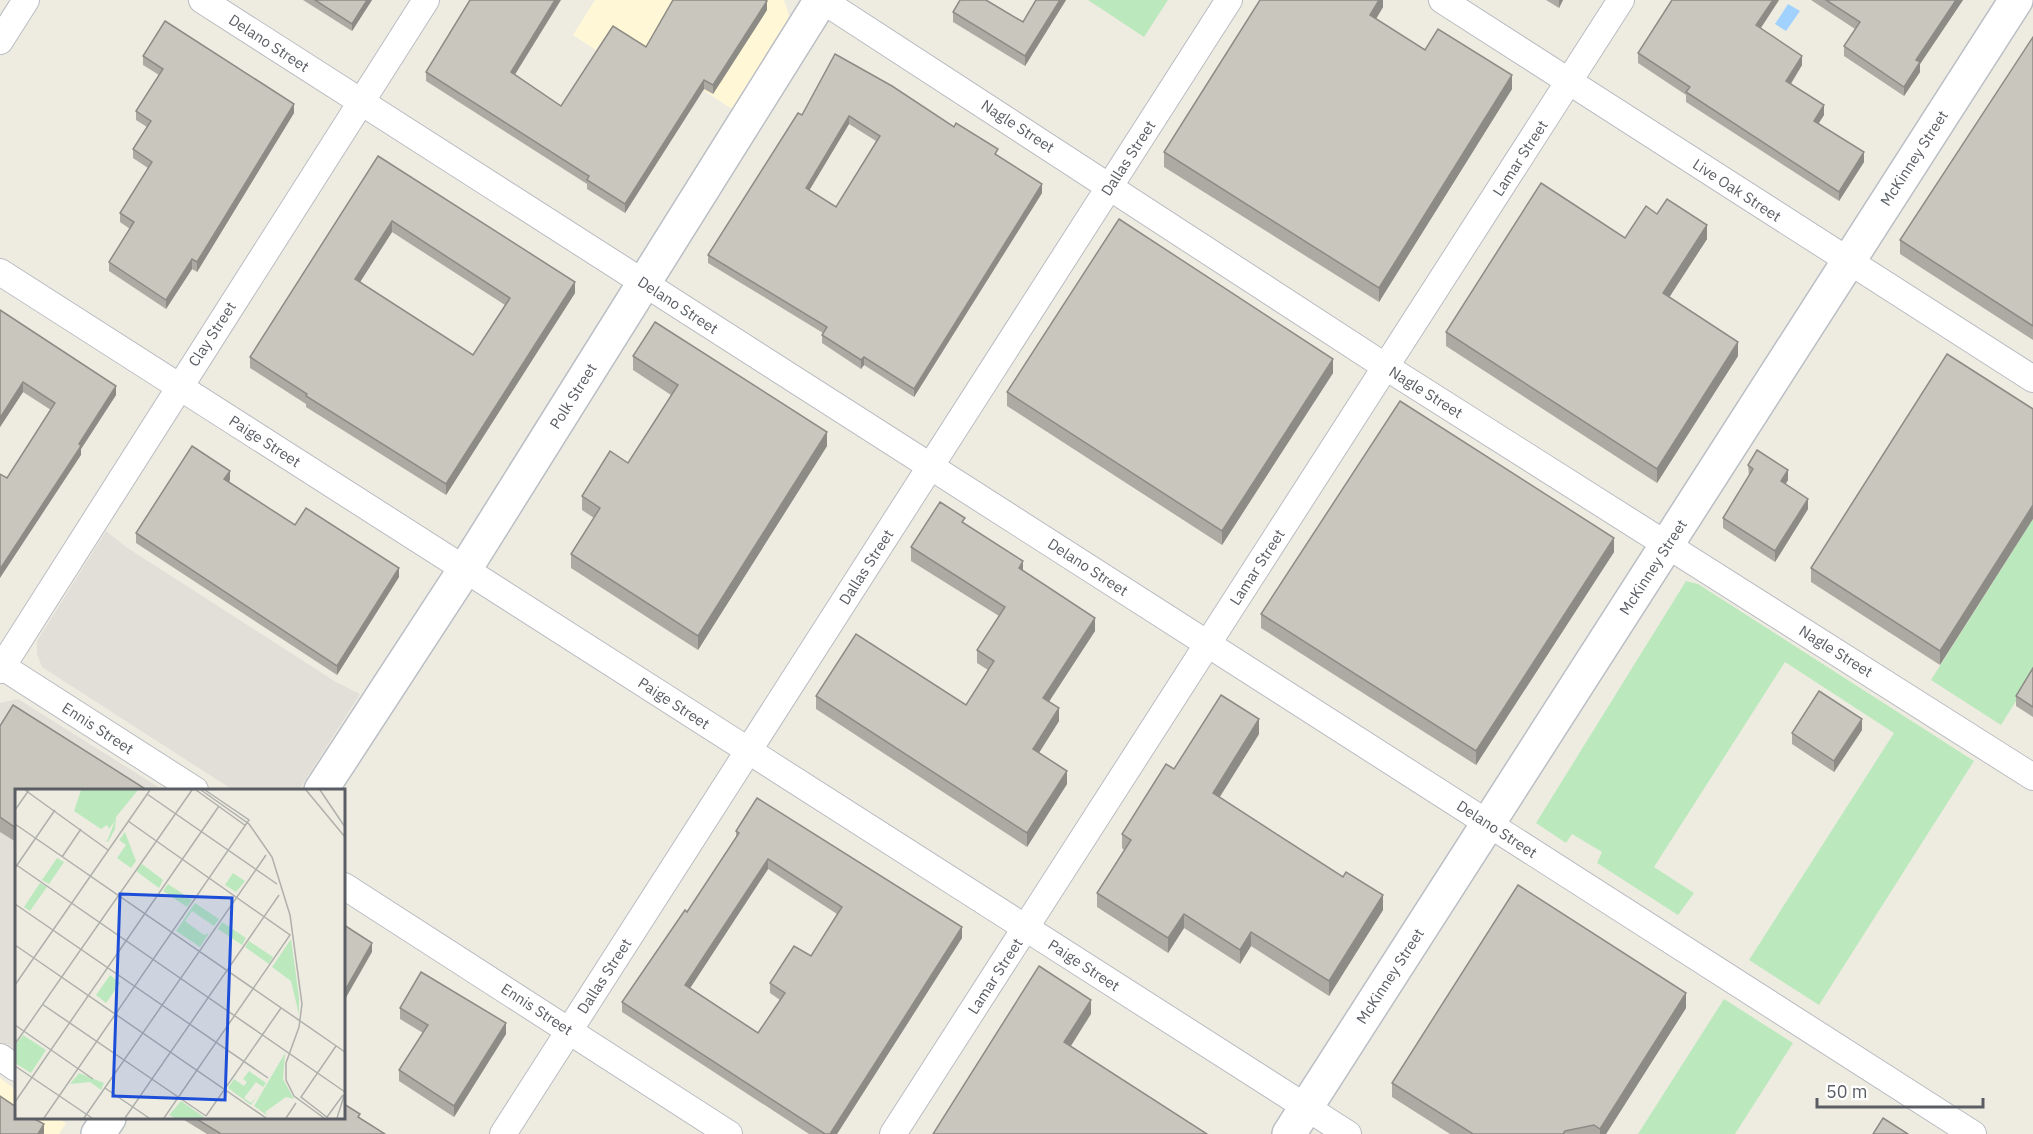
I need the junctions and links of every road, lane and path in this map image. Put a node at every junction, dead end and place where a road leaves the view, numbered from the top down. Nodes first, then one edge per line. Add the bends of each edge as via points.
1 (26, 0) edge
2 (202, 0) edge
3 (426, 0) edge
4 (822, 0) edge
5 (1229, 0) edge
6 (1442, 0) edge
7 (1621, 0) edge
8 (2016, 0) edge
9 (0, 41) edge
10 (1569, 81) junction
11 (361, 102) junction
12 (1110, 185) junction
13 (1849, 261) junction
14 (0, 272) edge
15 (644, 283) junction
16 (1386, 367) junction
17 (2033, 379) edge
18 (178, 386) junction
19 (932, 466) junction
20 (1667, 544) junction
21 (465, 569) junction
22 (1208, 644) junction
23 (1, 667) edge
24 (748, 751) junction
25 (2033, 777) edge
26 (193, 789) edge
27 (322, 789) edge
28 (1488, 824) junction
29 (345, 886) edge
30 (1026, 928) junction
31 (570, 1030) junction
32 (0, 1057) edge
33 (15, 1067) edge
34 (1298, 1121) edge
35 (503, 1134) edge
36 (729, 1134) edge
37 (893, 1134) edge
38 (1348, 1134) edge
39 (1973, 1134) edge

1 - 9 street
2 - 11 street, Delano Street
3 - 11 street, Clay Street
4 - 12 street, Nagle Street
4 - 15 street, Polk Street
5 - 12 street, Dallas Street
6 - 10 street, Live Oak Street
7 - 10 street, Lamar Street
8 - 13 street, McKinney Street
10 - 13 street, Live Oak Street
10 - 16 street, Lamar Street
11 - 15 street, Delano Street
11 - 18 street, Clay Street
12 - 16 street, Nagle Street
12 - 19 street, Dallas Street
13 - 17 street, Live Oak Street
13 - 20 street, McKinney Street
14 - 18 street, Paige Street
15 - 19 street, Delano Street
15 - 21 street, Polk Street
16 - 20 street, Nagle Street
16 - 22 street, Lamar Street
18 - 21 street, Paige Street
18 - 23 street, Clay Street
19 - 22 street, Delano Street
19 - 24 street, Dallas Street
20 - 25 street, Nagle Street
20 - 28 street, McKinney Street
21 - 24 street, Paige Street
21 - 27 street, Polk Street
22 - 28 street, Delano Street
22 - 30 street, Lamar Street
23 - 26 street, Ennis Street
24 - 30 street, Paige Street
24 - 31 street, Dallas Street
28 - 34 street, McKinney Street
28 - 39 street, Delano Street
29 - 31 street, Ennis Street
30 - 34 street, Paige Street
30 - 37 street, Lamar Street
31 - 35 street, Dallas Street
31 - 36 street, Ennis Street
32 - 33 street
34 - 38 street, Paige Street

